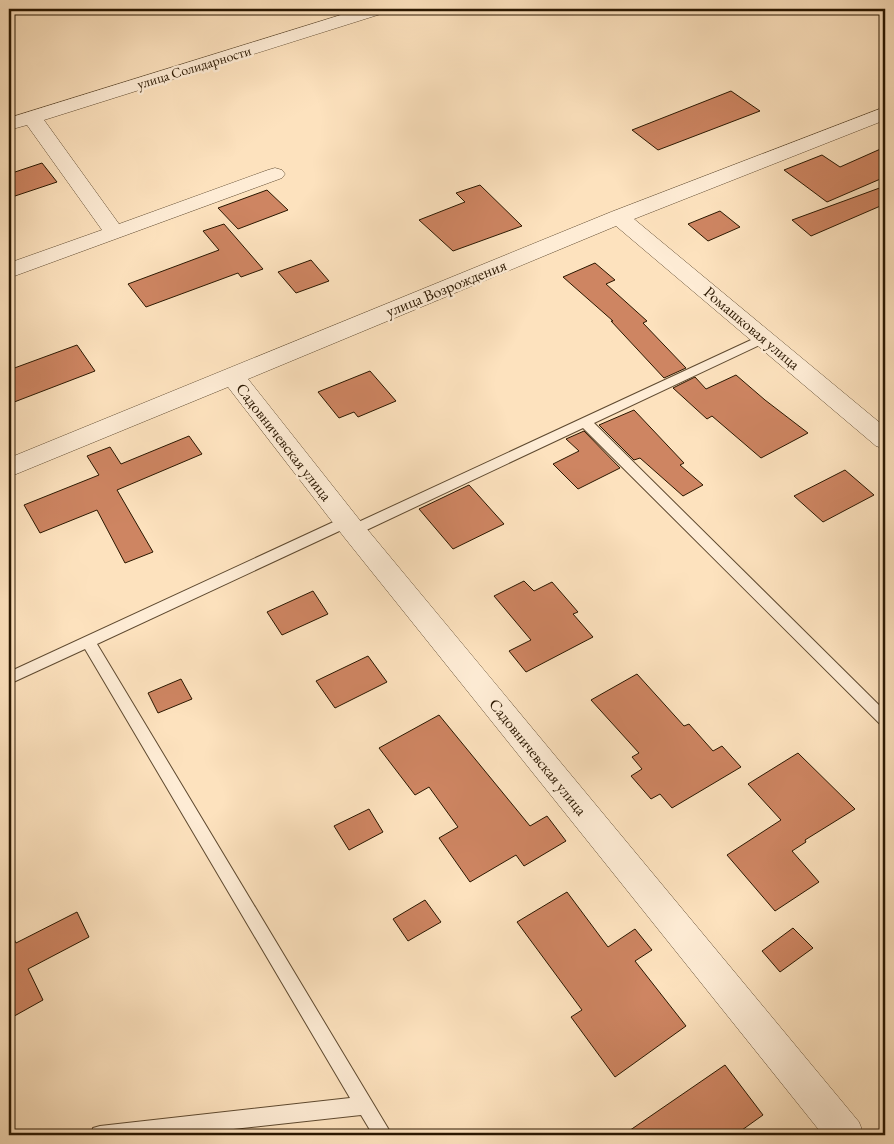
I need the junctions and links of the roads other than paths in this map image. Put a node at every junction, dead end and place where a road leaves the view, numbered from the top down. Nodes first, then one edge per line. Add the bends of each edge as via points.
1 (378, 9) edge
2 (885, 113) edge
3 (32, 117) junction
4 (9, 124) edge
5 (275, 174) dead end
6 (619, 217) junction
7 (115, 233) junction
8 (9, 271) edge
9 (764, 338) junction
10 (232, 376) junction
11 (585, 422) junction
12 (885, 440) edge
13 (9, 468) edge
14 (350, 526) junction
15 (88, 641) junction
16 (9, 678) edge
17 (885, 720) edge
18 (365, 1105) junction
19 (100, 1135) edge
20 (383, 1135) edge
21 (846, 1135) edge

1 - 3 street, улица Солидарности
2 - 6 street, улица Возрождения
3 - 4 street, улица Солидарности
3 - 7 street
5 - 7 street
6 - 9 street, Ромашковая улица
6 - 10 street, улица Возрождения
7 - 8 street
9 - 11 lane
9 - 12 street, Ромашковая улица
10 - 13 street, улица Возрождения
10 - 14 street, Садовничевская улица
11 - 14 lane
11 - 17 lane
14 - 15 lane
14 - 21 street, Садовничевская улица
15 - 16 lane
15 - 18 lane
18 - 19 lane
18 - 20 lane

